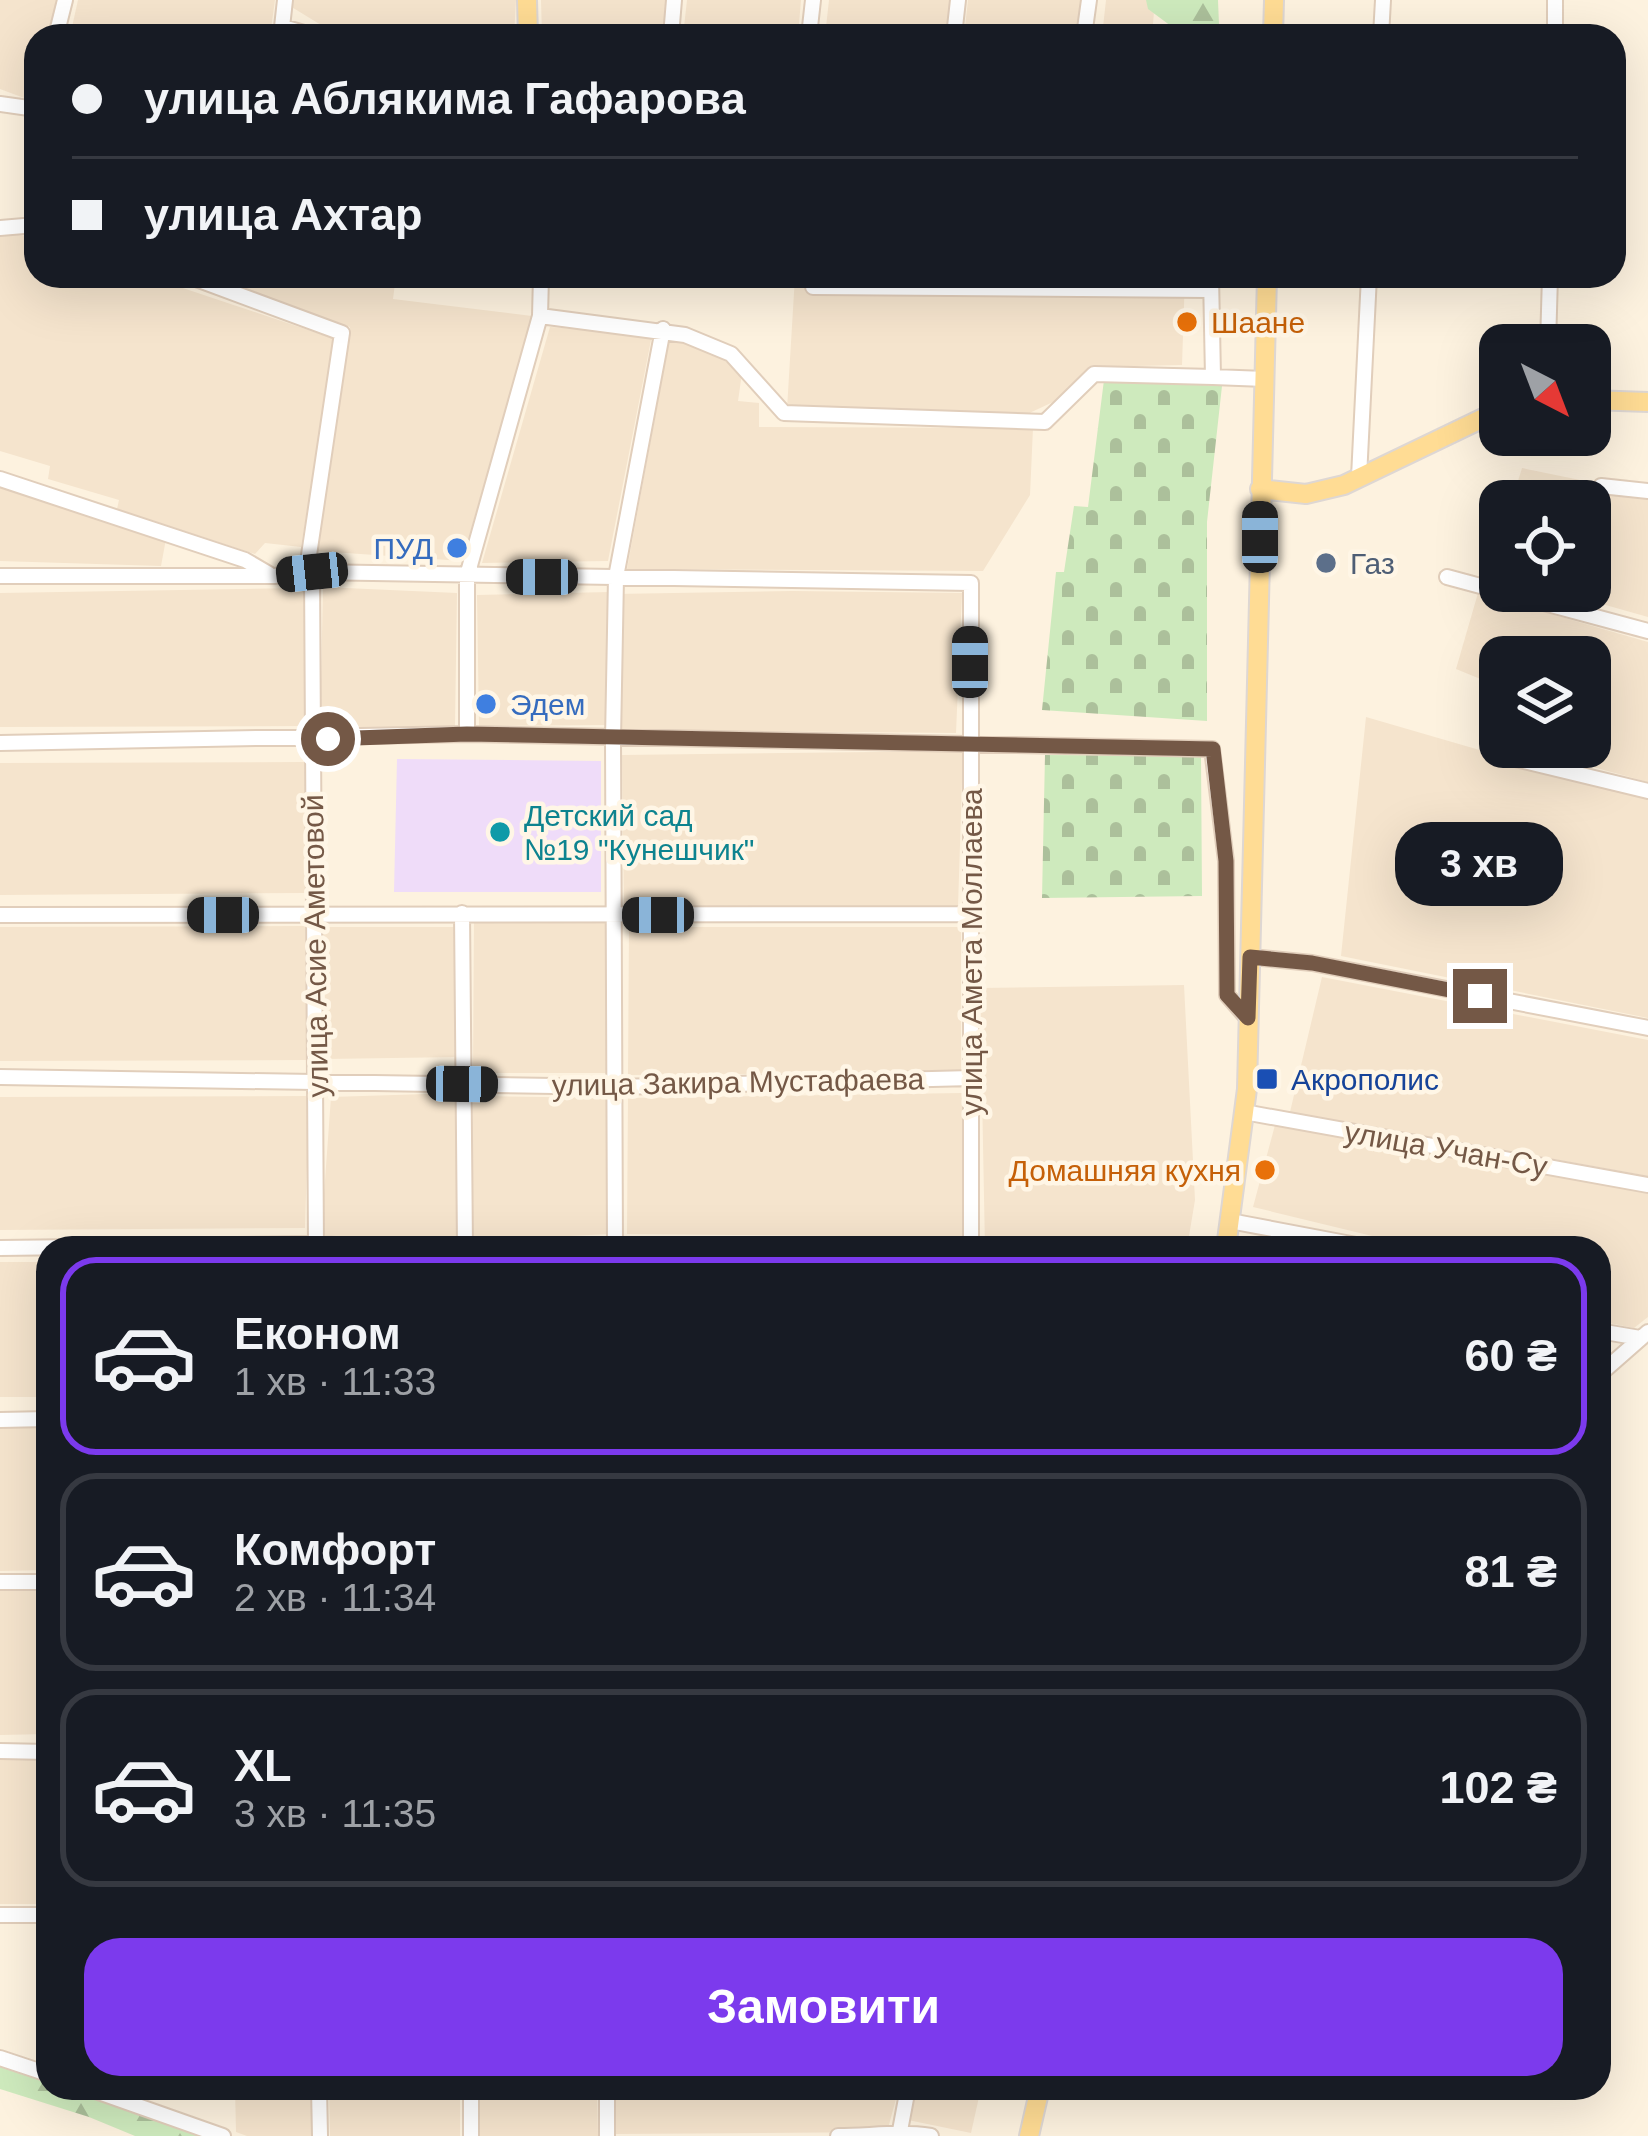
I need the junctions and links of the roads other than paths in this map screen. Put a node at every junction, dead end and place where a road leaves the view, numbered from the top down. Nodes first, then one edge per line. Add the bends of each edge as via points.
1 (220, 288) edge
2 (541, 288) edge
3 (1210, 288) edge
4 (1267, 288) edge
5 (1368, 288) edge
6 (1550, 288) edge
7 (540, 316) junction
8 (1549, 324) edge
9 (664, 329) junction
10 (1213, 377) junction
11 (1265, 379) junction
12 (1611, 401) edge
13 (1648, 403) edge
14 (1479, 420) edge
15 (1359, 477) junction
16 (0, 478) edge
17 (1611, 487) edge
18 (1260, 489) junction
19 (1648, 491) edge
20 (312, 572) junction
21 (0, 576) edge
22 (274, 576) junction
23 (467, 576) junction
24 (616, 577) junction
25 (1447, 577) dead end
26 (1648, 631) edge
27 (467, 734) junction
28 (613, 739) junction
29 (313, 740) junction
30 (970, 742) junction
31 (0, 743) edge
32 (1553, 768) edge
33 (1648, 791) edge
34 (462, 913) junction
35 (312, 914) junction
36 (973, 914) junction
37 (0, 915) edge
38 (613, 915) junction
39 (1250, 957) junction
40 (1248, 1018) junction
41 (1648, 1028) edge
42 (0, 1078) edge
43 (972, 1078) junction
44 (317, 1081) junction
45 (462, 1084) junction
46 (616, 1087) junction
47 (1244, 1112) junction
48 (1648, 1185) edge
49 (1230, 1221) junction
50 (316, 1236) edge
51 (465, 1236) edge
52 (615, 1236) edge
53 (971, 1236) edge
54 (1228, 1236) edge
55 (1309, 1236) edge
56 (0, 1248) edge
57 (36, 1248) edge
58 (1611, 1332) edge
59 (1644, 1335) edge
60 (1611, 1364) edge
61 (36, 1419) edge
62 (0, 1420) edge
63 (0, 1582) edge
64 (36, 1582) edge
65 (0, 1751) edge
66 (36, 1752) edge
67 (0, 1915) edge
68 (36, 1915) edge
69 (0, 2057) edge
70 (36, 2070) edge
71 (120, 2100) edge
72 (319, 2100) edge
73 (471, 2100) edge
74 (607, 2100) edge
75 (906, 2100) edge
76 (1037, 2100) edge
77 (899, 2133) edge
78 (223, 2136) edge
79 (320, 2136) edge
80 (471, 2136) edge
81 (607, 2136) edge
82 (838, 2136) edge
83 (931, 2136) edge
84 (1029, 2136) edge

1 - 20 street, улица Асие Аметовой via 342,333
2 - 7 street
3 - 10 street
4 - 11 main road
5 - 15 street
6 - 8 street
7 - 9 street
7 - 23 street
9 - 10 street via 730,354 784,412 1045,422 1094,374
9 - 24 street
10 - 11 street
11 - 18 main road
12 - 13 main road
14 - 15 main road
15 - 18 main road via 1306,494
16 - 22 street
17 - 19 street
18 - 39 main road
20 - 22 street
20 - 23 street
20 - 29 street, улица Асие Аметовой
21 - 22 street
23 - 24 street
23 - 27 street
24 - 28 street
24 - 30 street, улица Амета Моллаева via 971,583
25 - 26 street
27 - 28 street
27 - 29 street
28 - 30 street
28 - 38 street
29 - 31 street
29 - 35 street, улица Асие Аметовой
30 - 36 street, улица Амета Моллаева
30 - 40 street via 1213,749 1226,861 1227,995
32 - 33 street
34 - 35 street
34 - 38 street
34 - 45 street
35 - 37 street
35 - 44 street, улица Асие Аметовой
36 - 38 street
36 - 43 street, улица Амета Моллаева
38 - 46 street
39 - 40 main road
39 - 41 street
40 - 47 main road
42 - 44 street, улица Закира Мустафаева
43 - 46 street, улица Закира Мустафаева
43 - 53 street, улица Амета Моллаева
44 - 45 street, улица Закира Мустафаева
44 - 50 street, улица Асие Аметовой
45 - 46 street, улица Закира Мустафаева
45 - 51 street
46 - 52 street
47 - 48 street, улица Учан-Су
47 - 49 main road
49 - 54 main road
49 - 55 street
56 - 57 street
58 - 59 street
59 - 60 street
61 - 62 street
63 - 64 street
65 - 66 street
67 - 68 street
69 - 70 street
71 - 78 street
72 - 79 street
73 - 80 street
74 - 81 street
75 - 77 street
76 - 84 main road
77 - 82 street
77 - 83 street

